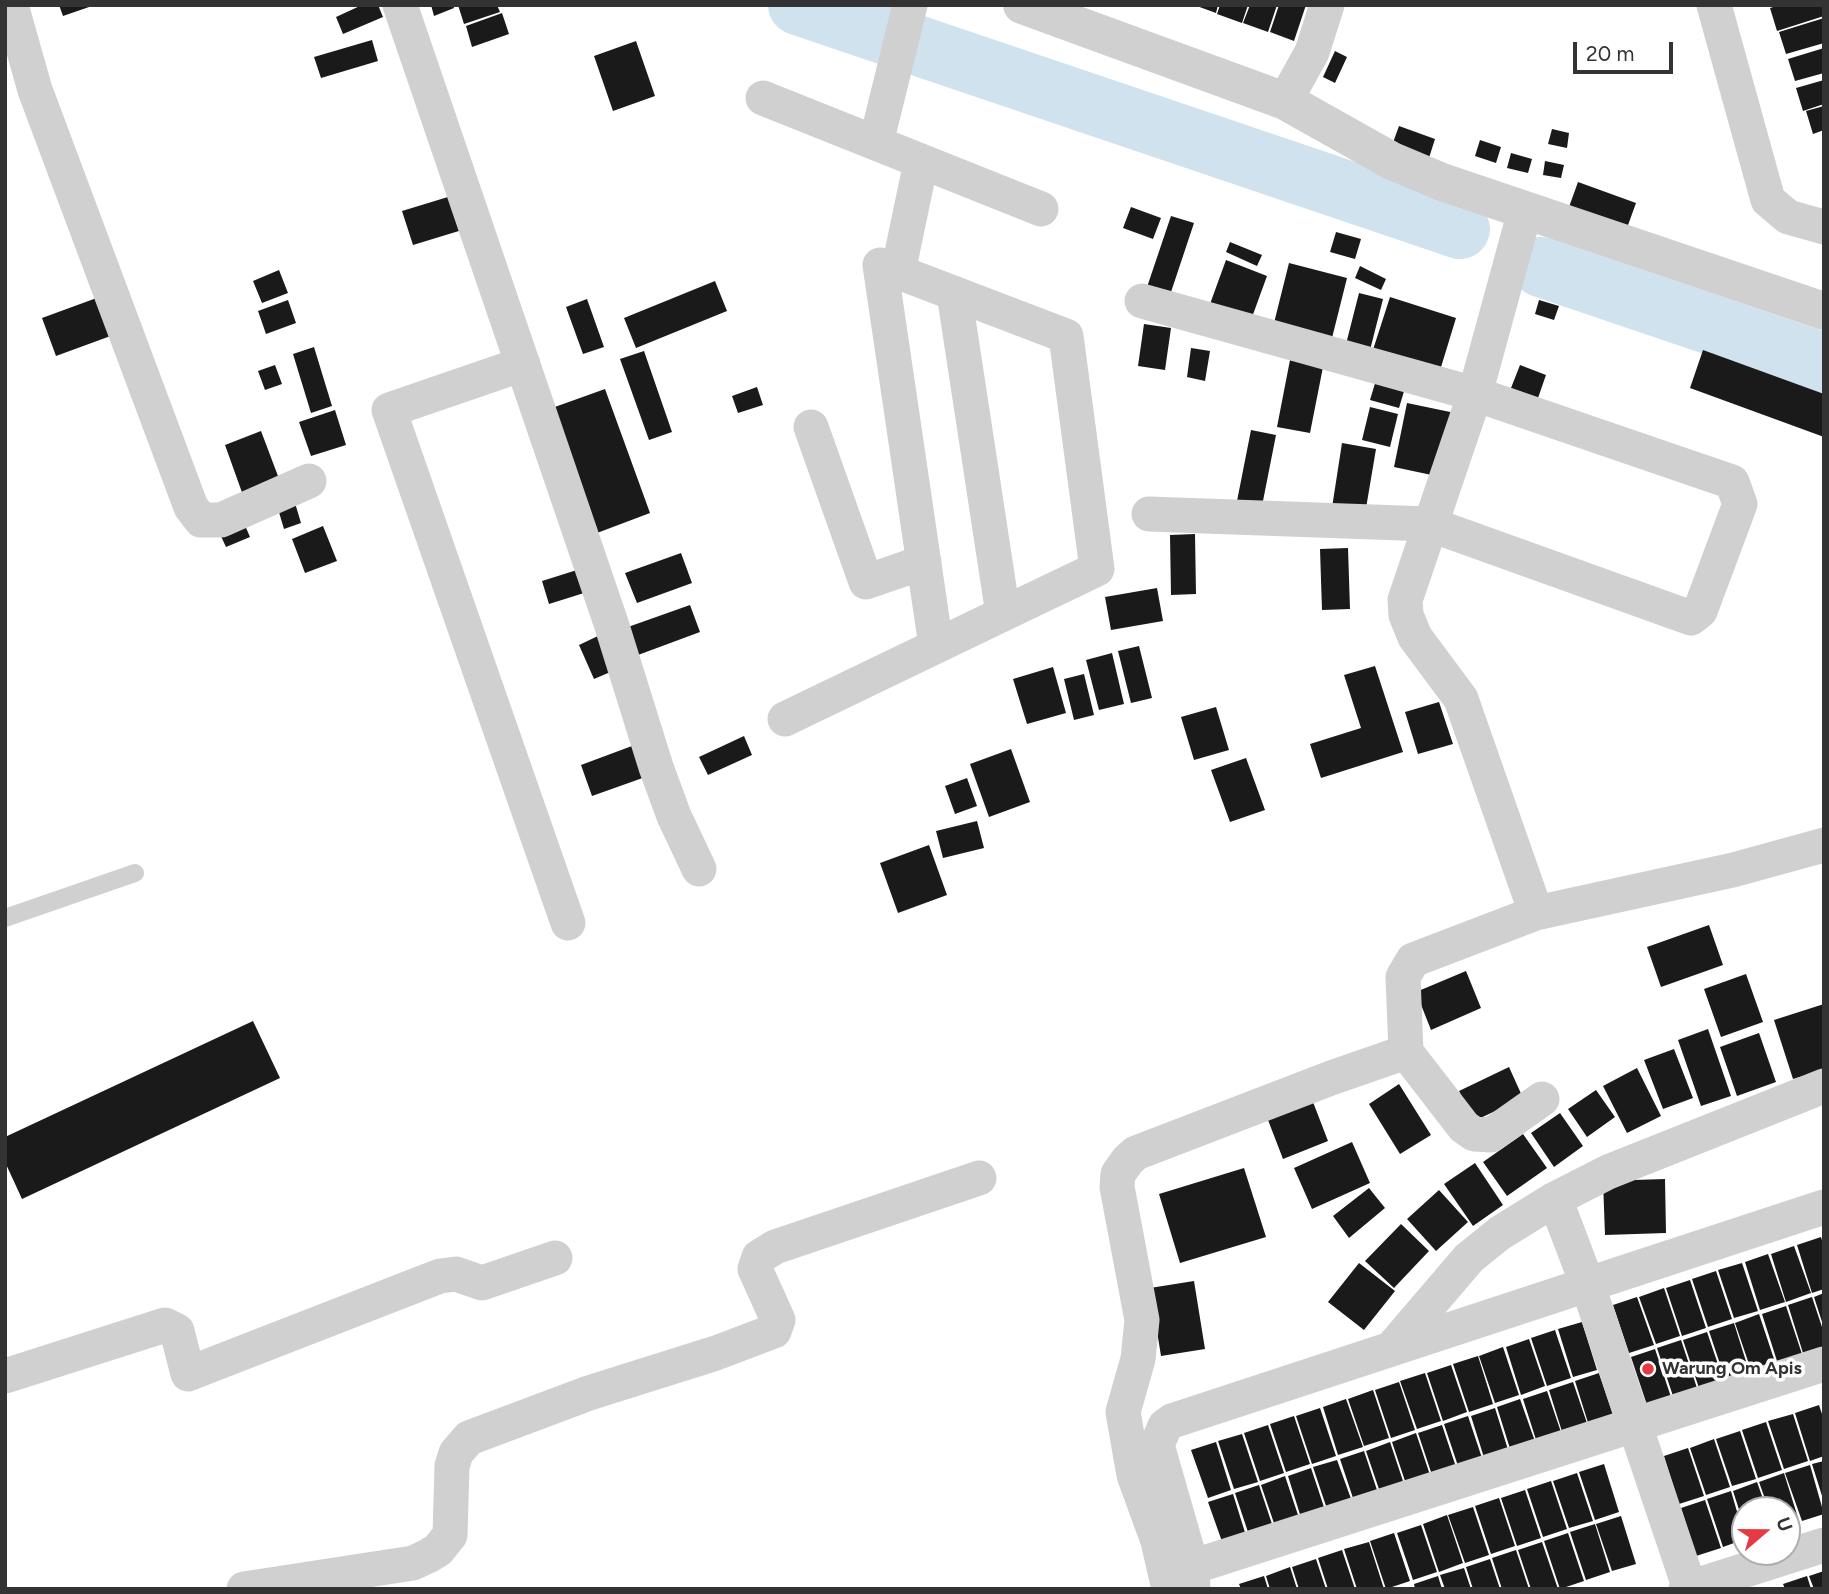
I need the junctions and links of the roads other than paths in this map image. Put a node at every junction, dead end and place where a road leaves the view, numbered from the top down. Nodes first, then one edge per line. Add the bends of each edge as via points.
1 (11, 5) edge
2 (400, 5) edge
3 (910, 5) edge
4 (1022, 5) edge
5 (1327, 5) edge
6 (1714, 5) edge
7 (763, 98) dead end
8 (1285, 101) junction
9 (876, 143) junction
10 (921, 162) junction
11 (1041, 209) dead end
12 (1524, 214) junction
13 (1824, 227) edge
14 (898, 272) junction
15 (954, 293) junction
16 (1142, 302) dead end
17 (1824, 311) edge
18 (523, 364) junction
19 (1475, 394) junction
20 (811, 427) dead end
21 (309, 481) dead end
22 (1149, 514) dead end
23 (1429, 524) junction
24 (924, 562) junction
25 (1003, 614) junction
26 (936, 646) junction
27 (785, 719) dead end
28 (1824, 845) edge
29 (699, 869) dead end
30 (135, 873) dead end
31 (1536, 913) junction
32 (5, 918) edge
33 (568, 923) dead end
34 (1406, 1052) junction
35 (1822, 1091) edge
36 (1542, 1100) dead end
37 (979, 1178) dead end
38 (1555, 1199) junction
39 (1824, 1207) edge
40 (555, 1258) dead end
41 (1588, 1286) junction
42 (1392, 1348) junction
43 (1824, 1364) edge
44 (5, 1376) edge
45 (1635, 1424) junction
46 (1824, 1545) edge
47 (1185, 1582) edge
48 (1688, 1588) edge
49 (244, 1589) edge

1 - 21 street via 35,90 191,507 201,520 221,520
2 - 18 street
3 - 9 street
4 - 8 street
5 - 8 street via 1312,52
6 - 13 street via 1768,200 1788,217
7 - 9 street
8 - 12 street via 1392,161
9 - 10 street
10 - 11 street
10 - 14 street
12 - 17 street
12 - 19 street
14 - 15 street
14 - 24 street via 880,265
15 - 25 street
15 - 25 street via 1066,336 1097,569
16 - 19 street
18 - 29 street via 656,767
18 - 33 street via 389,410
19 - 23 street
19 - 23 street via 1732,482 1740,504 1700,611 1691,618
20 - 24 street via 866,582
22 - 23 street
23 - 31 street via 1405,600 1406,615 1421,647 1461,699
24 - 26 street
25 - 26 street
26 - 27 street
28 - 31 street
30 - 32 lane
31 - 34 street via 1413,960 1406,967
34 - 36 street via 1474,1134 1491,1135
34 - 47 street via 1136,1153 1121,1168 1117,1186 1142,1320 1138,1359 1123,1412 1125,1434 1158,1541
35 - 38 street via 1608,1172
37 - 49 street via 775,1247 759,1257 755,1269 778,1320 774,1331 469,1438 452,1466 450,1535 428,1556 412,1563
38 - 41 street
38 - 42 street via 1469,1258
39 - 41 street
40 - 44 street via 482,1283 456,1274 440,1276 188,1374 177,1331 165,1325
41 - 42 street
41 - 45 street
42 - 47 street via 1165,1426 1157,1445
43 - 45 street
45 - 47 street
45 - 48 street
46 - 48 street

